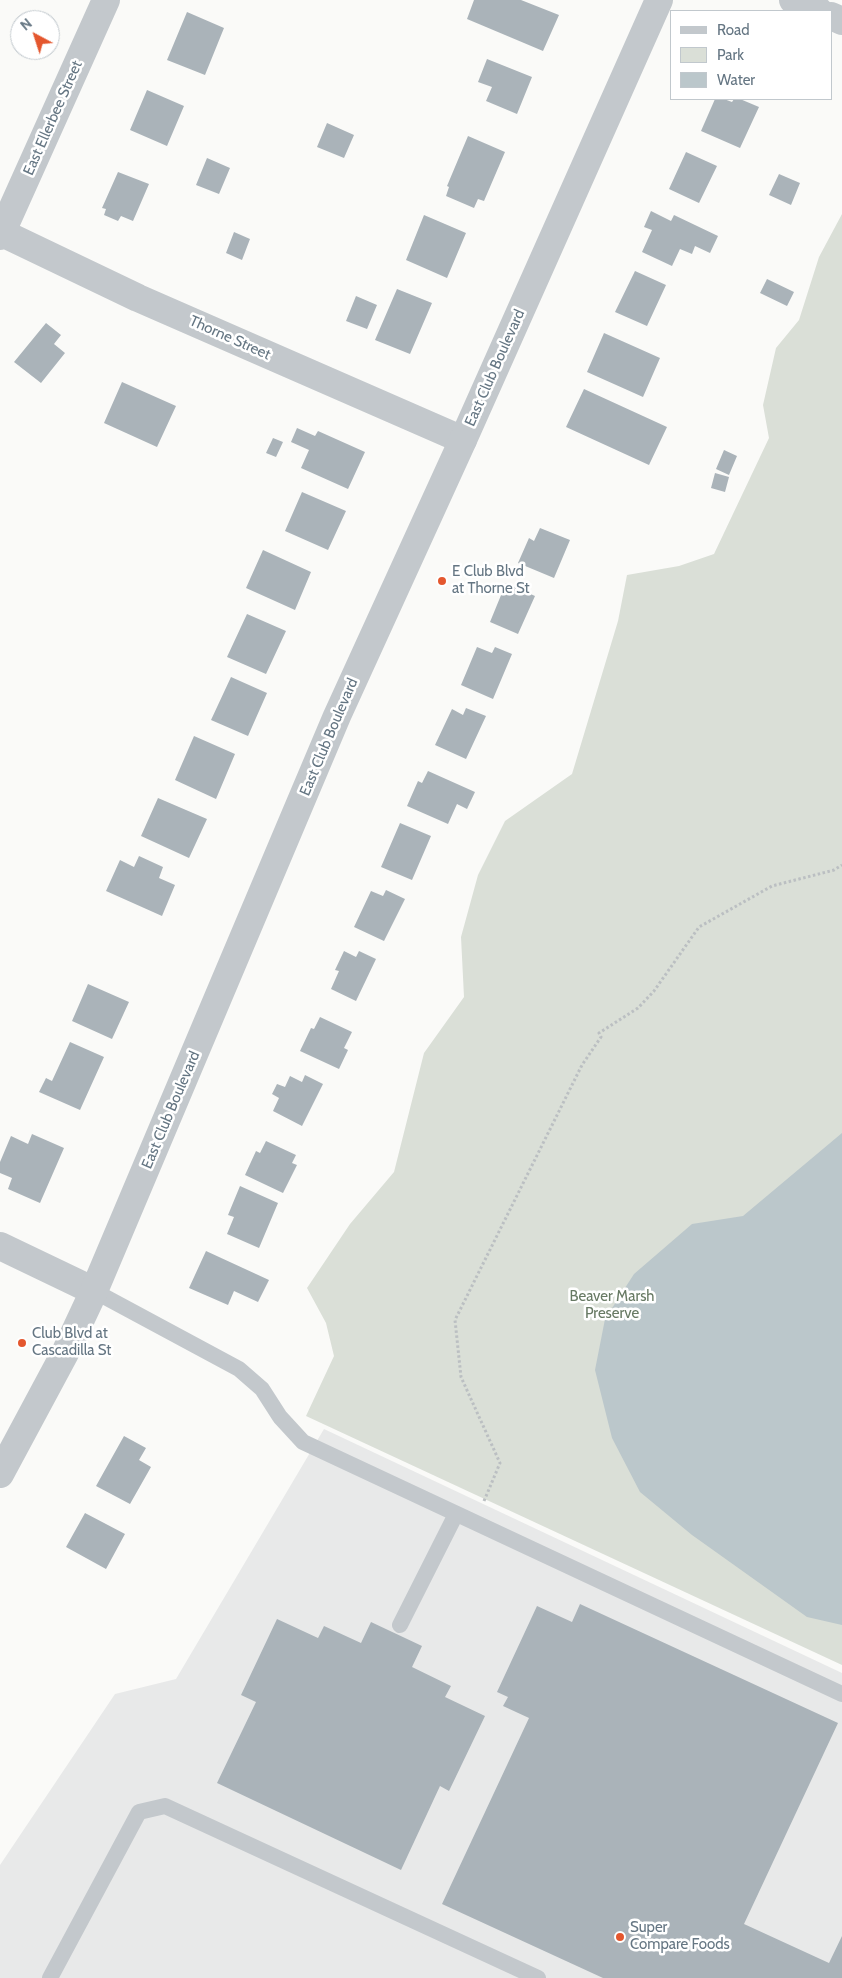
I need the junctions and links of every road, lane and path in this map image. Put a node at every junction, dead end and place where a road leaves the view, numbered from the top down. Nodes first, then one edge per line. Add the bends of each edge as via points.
1 (106, 0) edge
2 (659, 0) edge
3 (793, 0) edge
4 (817, 10) edge
5 (0, 234) edge
6 (463, 440) junction
7 (842, 865) edge
8 (0, 1246) edge
9 (94, 1291) junction
10 (0, 1474) edge
11 (484, 1500) dead end
12 (456, 1514) junction
13 (400, 1625) dead end
14 (842, 1694) edge
15 (50, 1978) edge
16 (538, 1978) edge

1 - 5 street, East Ellerbee Street
2 - 6 street, East Club Boulevard
3 - 4 street
5 - 6 street, Thorne Street
6 - 9 street, East Club Boulevard via 337,716
7 - 11 path via 772,886 699,927 654,991 638,1008 599,1034 602,1037 582,1065 455,1320 461,1376 500,1463
8 - 9 street
9 - 10 street, East Club Boulevard via 65,1353
9 - 12 lane via 239,1370 262,1389 280,1417 303,1442
12 - 13 lane
12 - 14 lane
15 - 16 lane via 139,1812 165,1806

